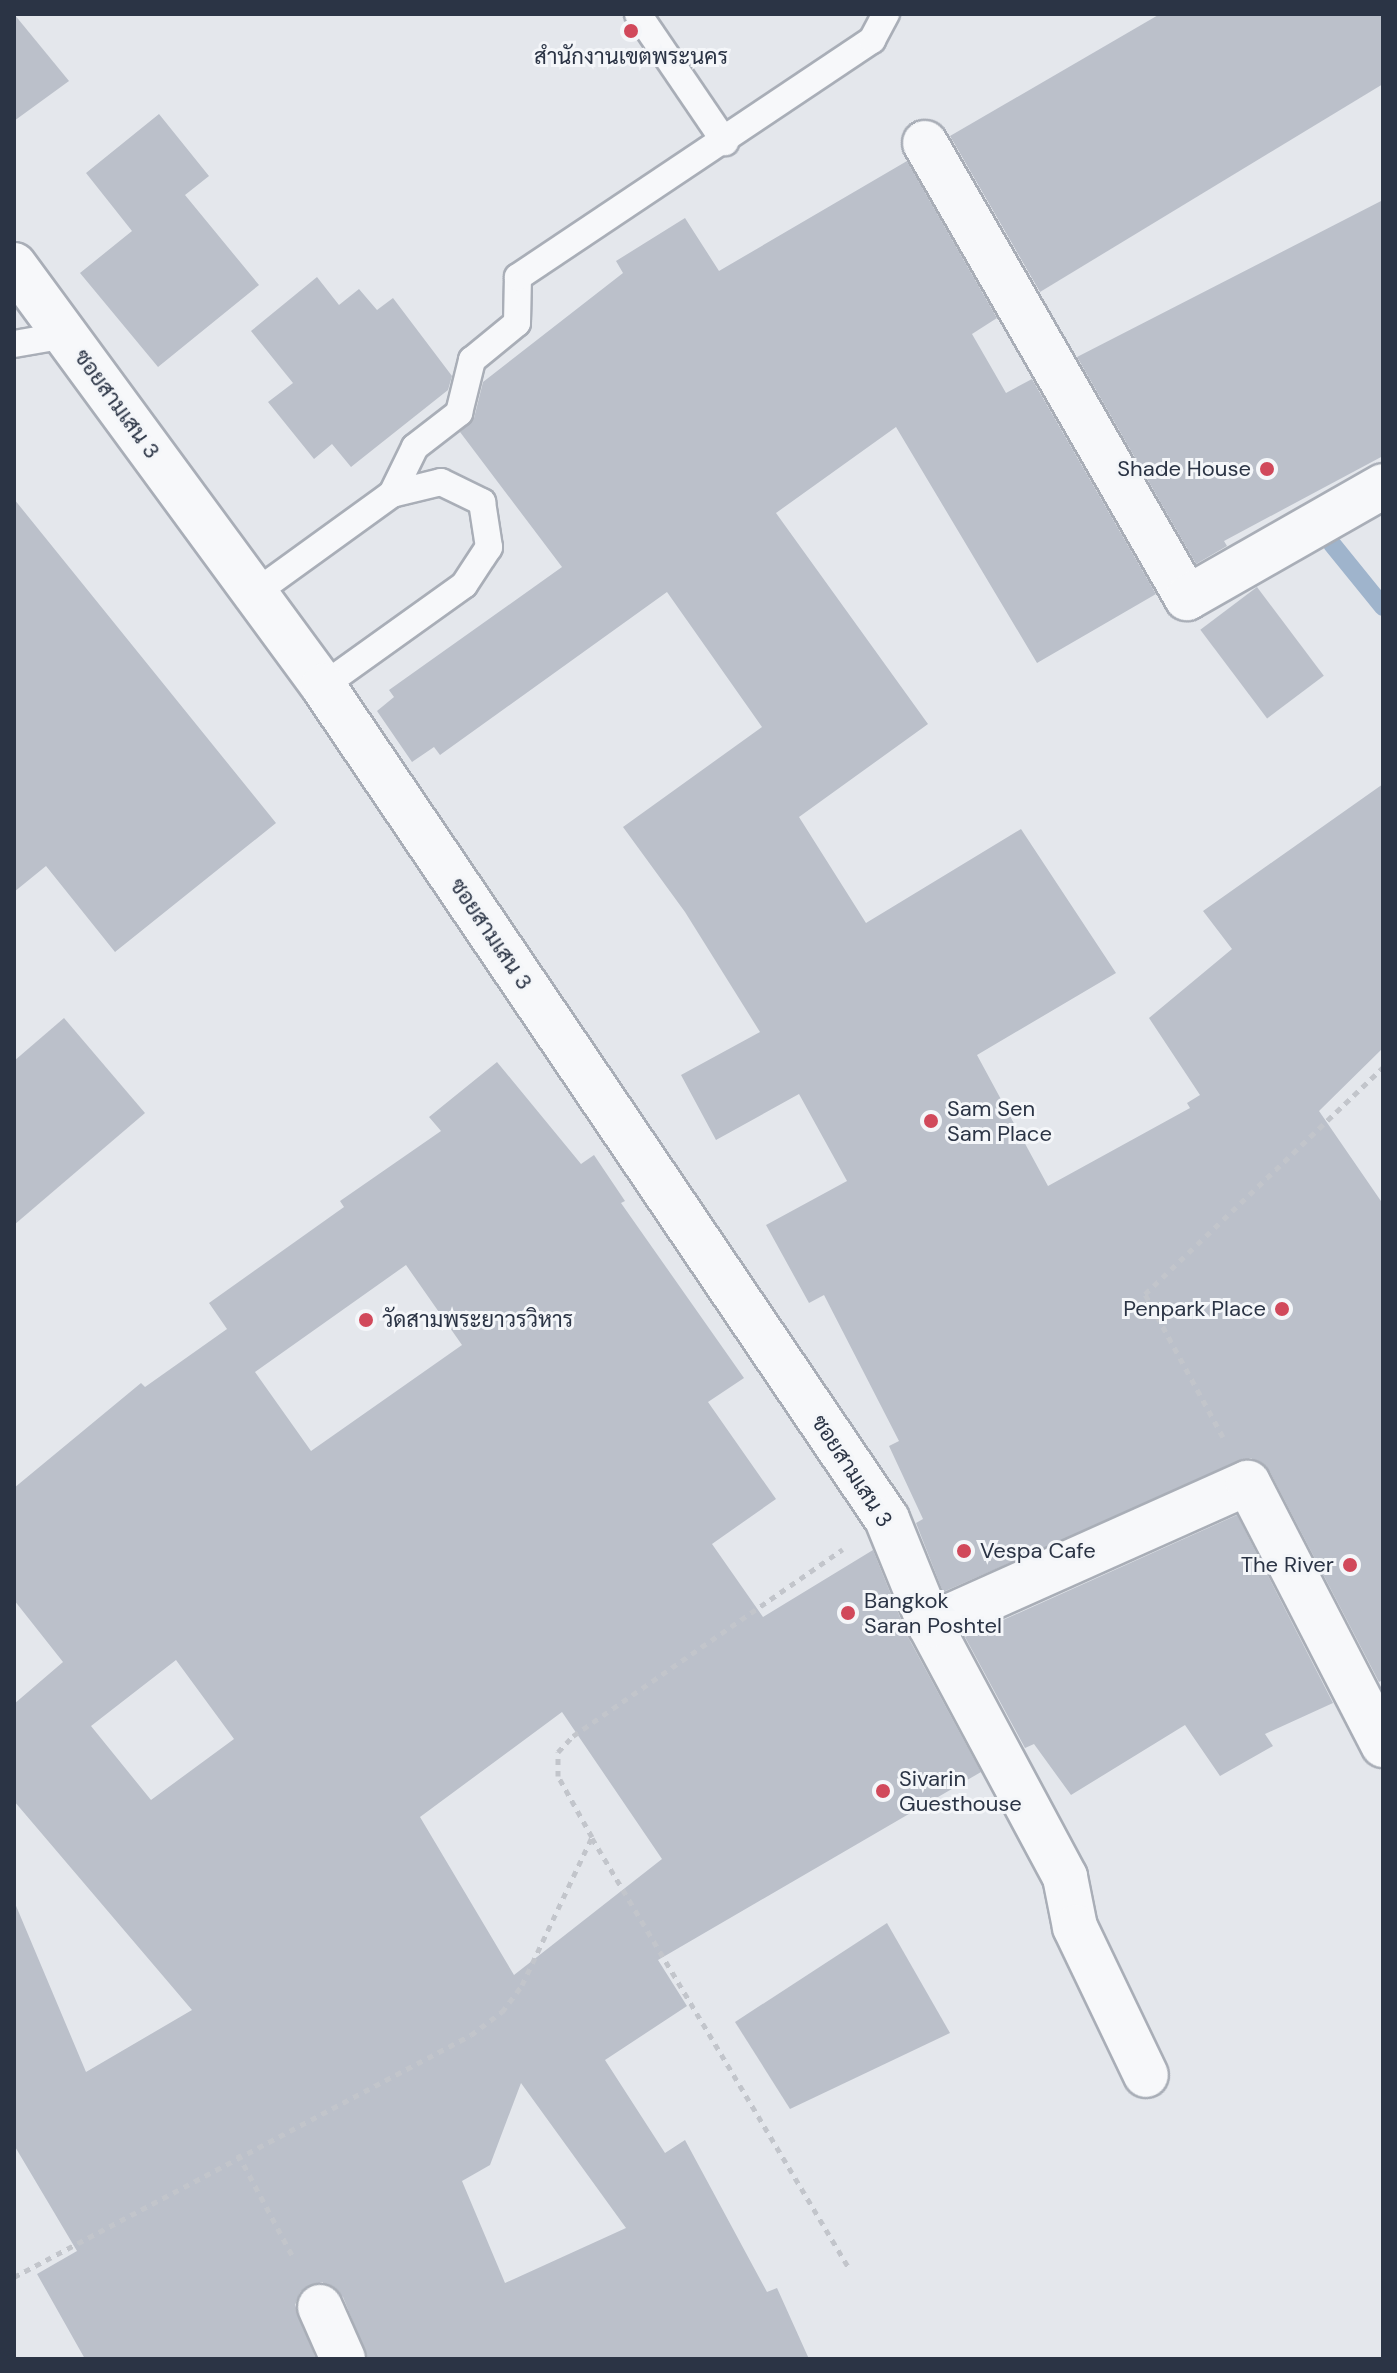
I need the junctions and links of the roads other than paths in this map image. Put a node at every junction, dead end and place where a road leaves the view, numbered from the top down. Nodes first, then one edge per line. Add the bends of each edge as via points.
1 (638, 14) edge
2 (886, 14) edge
3 (725, 142) junction
4 (925, 143) dead end
5 (14, 265) edge
6 (66, 335) junction
7 (14, 344) edge
8 (1383, 486) edge
9 (392, 494) junction
10 (255, 593) junction
11 (323, 686) junction
12 (930, 1625) junction
13 (1383, 1745) edge
14 (1146, 2075) dead end
15 (320, 2307) road end
16 (343, 2359) edge

1 - 3 lane
2 - 3 lane via 872,40
3 - 9 lane via 518,277 517,323 472,360 459,413 415,447
4 - 8 street via 1187,598
5 - 6 street, ซอยสามเสน 3
6 - 7 lane
6 - 10 street, ซอยสามเสน 3
9 - 10 lane
9 - 11 lane via 441,482 482,502 489,547 464,585
10 - 11 street, ซอยสามเสน 3
11 - 12 street, ซอยสามเสน 3 via 887,1519
12 - 13 street via 1248,1483
12 - 14 street, ซอยสามเสน 3 via 1065,1877 1075,1927
15 - 16 street

